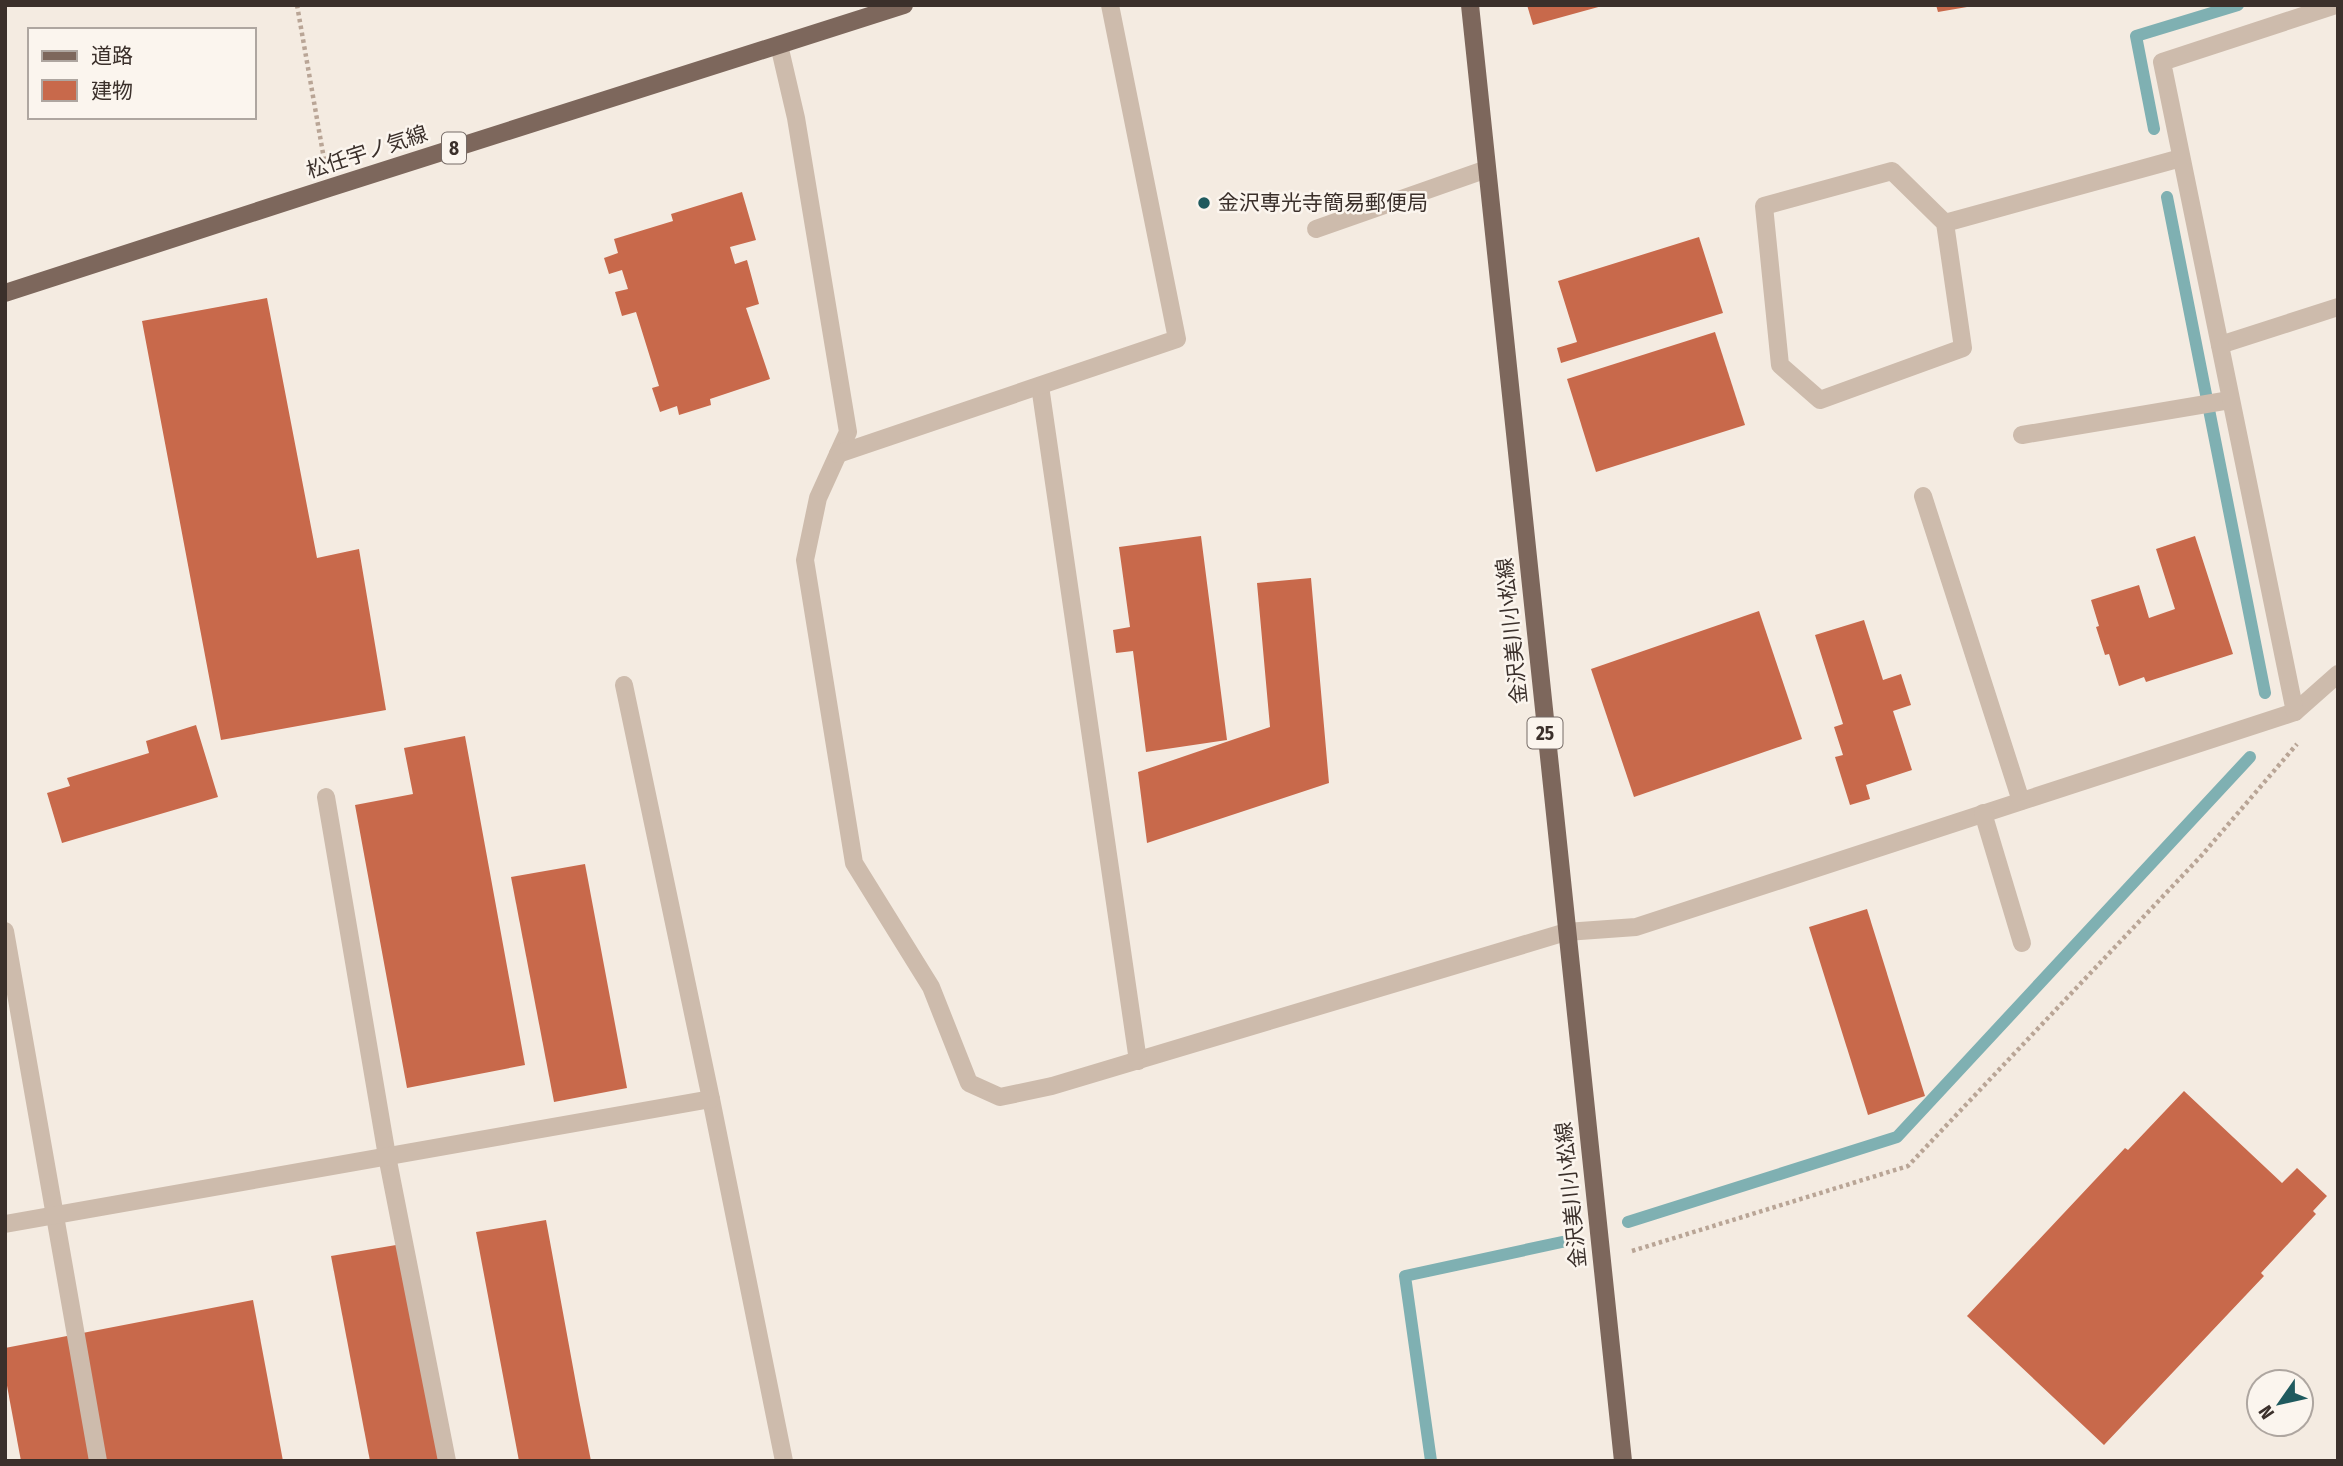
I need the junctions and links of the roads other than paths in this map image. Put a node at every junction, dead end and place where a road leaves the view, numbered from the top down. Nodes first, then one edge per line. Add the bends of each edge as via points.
1 (904, 5) edge
2 (1110, 5) edge
3 (1470, 5) edge
4 (2336, 5) edge
5 (779, 45) junction
6 (2181, 158) junction
7 (1487, 169) junction
8 (1945, 223) junction
9 (1316, 229) dead end
10 (5, 293) edge
11 (2338, 307) edge
12 (2220, 345) junction
13 (1040, 386) junction
14 (2229, 400) junction
15 (2022, 435) dead end
16 (838, 454) junction
17 (1923, 496) dead end
18 (2338, 674) edge
19 (624, 685) dead end
20 (2295, 712) junction
21 (326, 797) dead end
22 (2021, 801) junction
23 (1983, 813) junction
24 (5, 931) edge
25 (1566, 932) junction
26 (2022, 943) dead end
27 (12, 1005) edge
28 (1138, 1061) junction
29 (711, 1099) junction
30 (387, 1156) junction
31 (56, 1214) junction
32 (5, 1224) edge
33 (98, 1461) edge
34 (447, 1461) edge
35 (784, 1461) edge
36 (1623, 1461) edge

1 - 5 main road, 松任宇ノ気線 / 8
2 - 13 street via 1177,339
3 - 7 main road, 金沢美川小松線 / 25
4 - 6 street via 2162,62
5 - 10 main road, 松任宇ノ気線 / 8
5 - 16 street via 796,118 848,432
6 - 8 street
6 - 12 street
7 - 9 street
7 - 25 main road, 金沢美川小松線 / 25
8 - 8 street via 1892,171 1764,206 1780,365 1821,400 1963,348
11 - 12 street
12 - 14 street
13 - 16 street
13 - 28 street
14 - 15 street
14 - 20 street
16 - 28 street via 818,498 805,560 854,863 931,987 970,1083 1000,1097
17 - 22 street
18 - 20 street
19 - 29 street
20 - 22 street
21 - 30 street
22 - 23 street
23 - 25 street via 1636,927
23 - 26 street
24 - 27 street
25 - 28 street
25 - 36 main road, 金沢美川小松線 / 25
27 - 31 street
29 - 30 street
29 - 35 street
30 - 31 street
30 - 34 street
31 - 32 street
31 - 33 street

